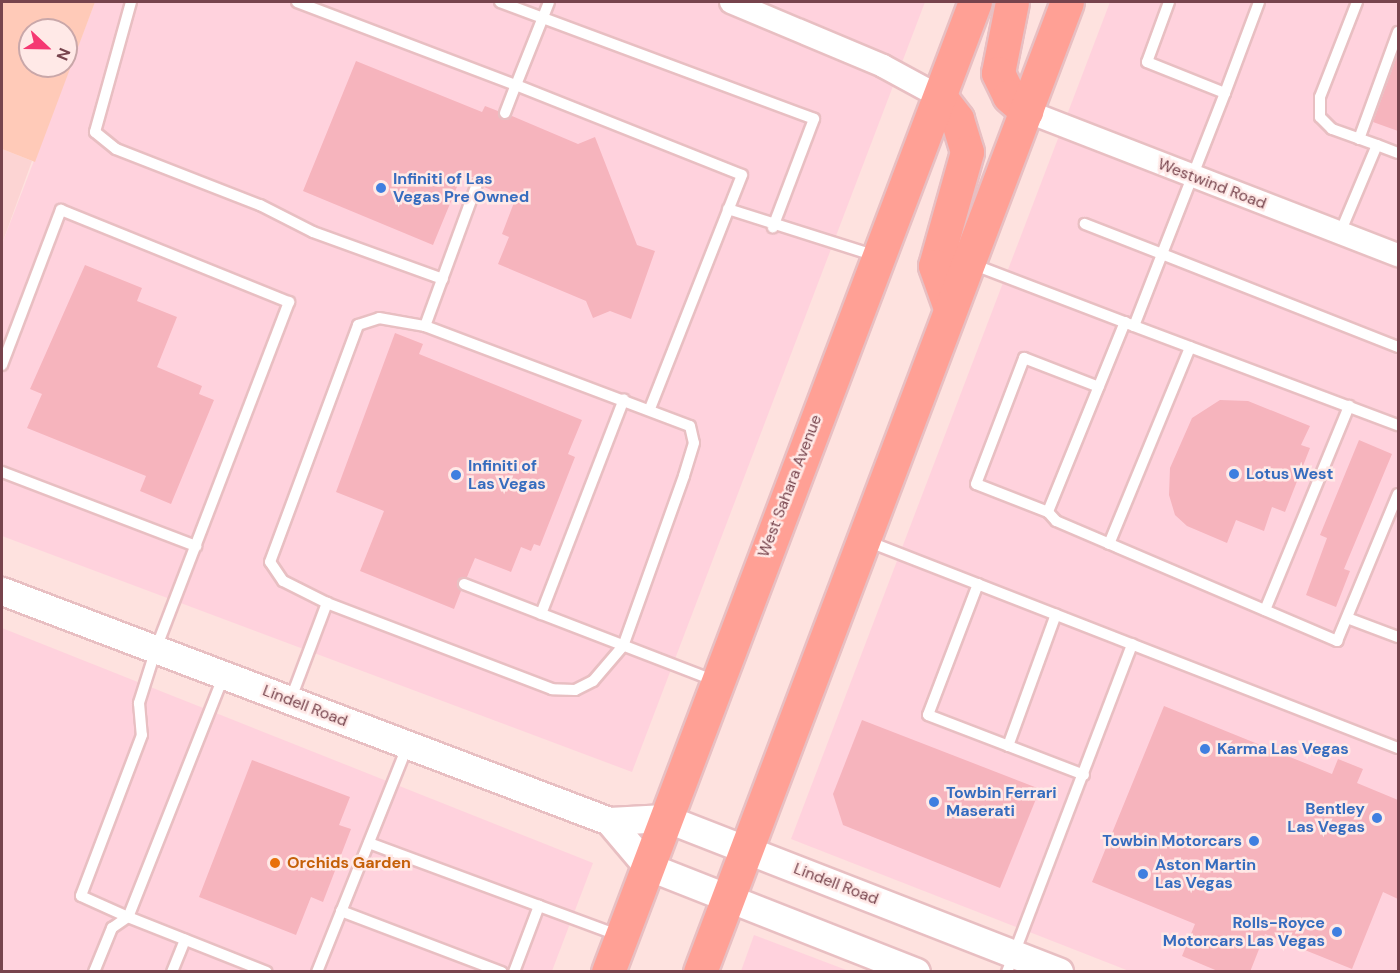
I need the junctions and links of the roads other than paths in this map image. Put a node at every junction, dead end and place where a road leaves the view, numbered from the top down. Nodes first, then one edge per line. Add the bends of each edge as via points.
1 (131, 2) edge
2 (297, 2) edge
3 (500, 2) edge
4 (549, 2) edge
5 (731, 2) edge
6 (975, 2) edge
7 (1012, 2) edge
8 (1067, 2) edge
9 (1166, 2) edge
10 (1259, 2) edge
11 (1357, 2) edge
12 (542, 18) junction
13 (1398, 33) edge
14 (516, 85) junction
15 (1224, 93) junction
16 (940, 98) junction
17 (1026, 111) junction
18 (505, 113) dead end
19 (1359, 139) junction
20 (1377, 145) junction
21 (1398, 153) edge
22 (1193, 177) junction
23 (477, 184) dead end
24 (728, 209) junction
25 (1085, 224) dead end
26 (773, 227) junction
27 (1340, 232) junction
28 (1162, 254) junction
29 (1398, 255) edge
30 (876, 256) junction
31 (969, 263) junction
32 (442, 279) junction
33 (950, 308) junction
34 (1130, 324) junction
35 (425, 326) junction
36 (1190, 347) junction
37 (1398, 347) edge
38 (2, 365) edge
39 (1099, 387) junction
40 (624, 399) junction
41 (1349, 406) junction
42 (650, 409) junction
43 (1398, 425) edge
44 (2, 472) edge
45 (1398, 494) edge
46 (1048, 512) junction
47 (864, 540) junction
48 (1109, 544) junction
49 (196, 546) junction
50 (464, 584) dead end
51 (978, 584) junction
52 (2, 591) edge
53 (327, 603) junction
54 (1265, 610) junction
55 (541, 614) junction
56 (1056, 614) junction
57 (1350, 619) junction
58 (1398, 638) edge
59 (1132, 644) junction
60 (624, 646) junction
61 (156, 649) junction
62 (224, 675) junction
63 (716, 681) junction
64 (290, 701) junction
65 (408, 745) junction
66 (1008, 746) junction
67 (1398, 748) edge
68 (1084, 775) junction
69 (665, 818) junction
70 (609, 821) junction
71 (369, 843) junction
72 (747, 849) junction
73 (647, 866) junction
74 (729, 898) junction
75 (539, 906) junction
76 (341, 911) junction
77 (128, 917) junction
78 (621, 936) junction
79 (185, 940) junction
80 (1011, 963) edge
81 (94, 972) edge
82 (172, 972) edge
83 (267, 972) edge
84 (317, 972) edge
85 (502, 972) edge
86 (514, 972) edge
87 (608, 972) edge
88 (700, 972) edge
89 (916, 972) edge
90 (1059, 972) edge

1 - 32 lane via 95,132 116,149 260,205 313,232
2 - 14 lane
3 - 12 lane
4 - 12 lane
5 - 16 street via 883,66
6 - 16 main road, West Sahara Avenue
7 - 17 main road via 998,73 1009,96
8 - 17 main road
9 - 15 lane via 1147,62
10 - 15 lane
11 - 19 lane via 1320,97 1320,117 1332,129
12 - 14 lane
12 - 26 lane via 814,119
13 - 19 lane
14 - 18 lane
14 - 24 lane via 742,175
15 - 22 lane
16 - 30 main road, West Sahara Avenue
16 - 33 main road via 957,119 967,152 935,266
17 - 22 street, Westwind Road
17 - 31 main road
19 - 20 lane
20 - 21 lane
20 - 27 lane
22 - 27 street, Westwind Road
22 - 28 lane
23 - 32 lane
24 - 26 lane
24 - 42 lane
25 - 28 lane
26 - 30 lane
27 - 29 street, Westwind Road
28 - 34 lane
28 - 37 lane
30 - 63 main road, West Sahara Avenue
31 - 33 main road
31 - 34 lane
32 - 35 lane
33 - 47 main road
34 - 36 lane
34 - 39 lane
35 - 40 lane
35 - 53 lane via 379,318 358,325 275,537 270,562 283,581
36 - 41 lane
36 - 48 lane
38 - 49 lane via 61,210 289,303
39 - 46 lane
39 - 46 lane via 1024,358 976,484
40 - 42 lane
40 - 55 lane
41 - 43 lane
41 - 54 lane
42 - 60 lane via 690,426 694,443
44 - 49 lane
45 - 57 lane
46 - 48 lane via 1056,521
47 - 51 lane
47 - 72 main road
48 - 54 lane
49 - 61 lane
50 - 55 lane
51 - 56 lane
51 - 66 lane via 928,715
52 - 61 street, Lindell Road
53 - 60 lane via 552,689 575,690 593,681
53 - 64 lane
54 - 57 lane via 1337,641
55 - 60 lane
56 - 59 lane
56 - 66 lane
57 - 58 lane
59 - 67 lane
59 - 68 lane
60 - 63 lane
61 - 62 street, Lindell Road
61 - 77 lane via 139,703 142,735 81,896
62 - 64 street, Lindell Road
62 - 77 lane
63 - 69 main road, West Sahara Avenue
64 - 65 street, Lindell Road
65 - 70 street, Lindell Road
65 - 71 lane
66 - 68 lane
68 - 80 lane
69 - 70 street, Lindell Road
69 - 72 street, Lindell Road
69 - 73 main road, West Sahara Avenue
70 - 73 street, Lindell Road
71 - 75 lane
71 - 76 lane
72 - 74 main road
72 - 80 street, Lindell Road
73 - 74 street, Lindell Road
73 - 78 main road, West Sahara Avenue
74 - 88 main road
74 - 89 street, Lindell Road
75 - 78 lane
75 - 86 lane
76 - 84 lane
76 - 85 lane
77 - 79 lane
77 - 81 lane via 112,928
78 - 87 main road, West Sahara Avenue
79 - 82 lane
79 - 83 lane
80 - 90 street, Lindell Road

